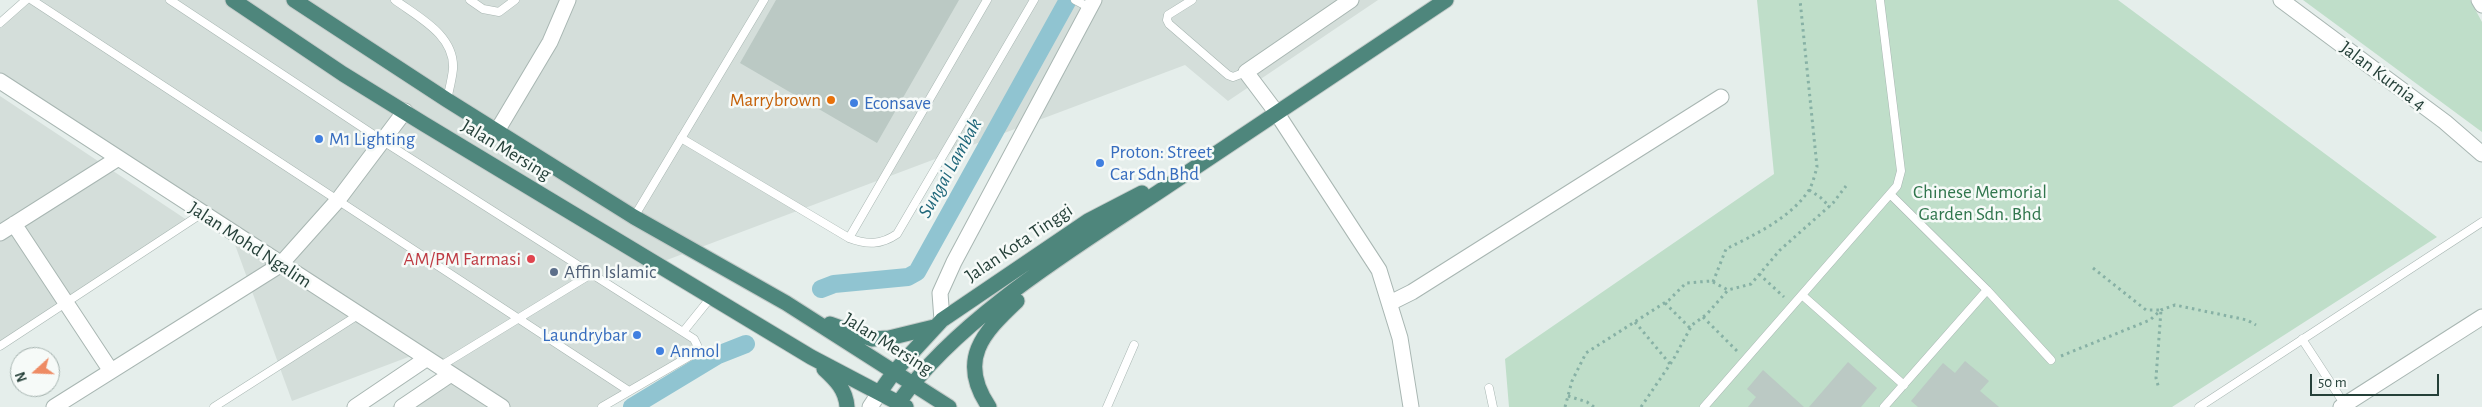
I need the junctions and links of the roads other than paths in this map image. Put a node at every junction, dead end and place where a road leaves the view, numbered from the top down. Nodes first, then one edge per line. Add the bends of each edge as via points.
1 (26, 0) edge
2 (32, 0) edge
3 (170, 0) edge
4 (233, 0) edge
5 (294, 0) edge
6 (395, 0) edge
7 (470, 0) edge
8 (515, 0) edge
9 (568, 0) edge
10 (764, 0) edge
11 (987, 0) edge
12 (1034, 0) edge
13 (1192, 0) edge
14 (1351, 0) edge
15 (1446, 0) edge
16 (1880, 0) edge
17 (2281, 0) edge
18 (2479, 0) edge
19 (1084, 2) edge
20 (2482, 5) edge
21 (0, 23) edge
22 (1246, 72) junction
23 (0, 82) edge
24 (1720, 97) dead end
25 (447, 100) junction
26 (405, 111) junction
27 (1276, 112) junction
28 (497, 131) junction
29 (682, 138) junction
30 (383, 141) junction
31 (2482, 154) edge
32 (117, 159) junction
33 (1206, 161) junction
34 (1890, 194) junction
35 (338, 200) junction
36 (201, 214) junction
37 (634, 218) junction
38 (2482, 222) edge
39 (14, 224) junction
40 (0, 233) edge
41 (849, 238) junction
42 (1067, 253) junction
43 (280, 265) junction
44 (591, 274) junction
45 (1987, 290) junction
46 (1802, 295) junction
47 (712, 296) junction
48 (1390, 303) junction
49 (66, 304) junction
50 (358, 315) junction
51 (807, 317) junction
52 (2482, 317) edge
53 (516, 319) junction
54 (938, 323) junction
55 (683, 332) junction
56 (2302, 339) junction
57 (1134, 345) dead end
58 (0, 346) edge
59 (811, 357) junction
60 (2051, 360) road end
61 (439, 367) junction
62 (111, 372) junction
63 (894, 372) junction
64 (913, 383) junction
65 (1904, 385) junction
66 (1489, 388) dead end
67 (628, 391) junction
68 (880, 392) junction
69 (900, 406) edge
70 (2343, 406) edge
71 (54, 407) edge
72 (214, 407) edge
73 (354, 407) edge
74 (402, 407) edge
75 (502, 407) edge
76 (602, 407) edge
77 (847, 407) edge
78 (870, 407) edge
79 (950, 407) edge
80 (989, 407) edge
81 (1107, 407) edge
82 (1411, 407) edge
83 (1492, 407) edge
84 (1704, 407) edge
85 (1884, 407) edge
86 (2198, 407) edge

1 - 21 lane
2 - 35 lane
3 - 30 lane
4 - 26 highway, Jalan Mersing via 343,74
5 - 25 highway, Jalan Mersing
6 - 25 lane via 436,31 447,44 453,69
7 - 8 lane via 484,9 499,12
9 - 28 street via 550,42
10 - 29 lane
11 - 41 lane
12 - 41 lane via 897,234 886,241 874,243
13 - 22 lane via 1168,15 1169,24 1228,75 1240,76
14 - 22 street
15 - 27 highway, Jalan Kota Tinggi
16 - 34 lane via 1901,171 1897,186
17 - 31 street, Jalan Kurnia 4 via 2445,122
18 - 20 street
19 - 54 street via 954,262 940,293
22 - 27 street
23 - 32 street, Jalan Mohd Ngalim
24 - 48 street
25 - 28 highway, Jalan Mersing
26 - 30 street
26 - 47 highway, Jalan Mersing
27 - 33 highway, Jalan Kota Tinggi
27 - 48 street via 1366,248
28 - 37 highway, Jalan Mersing
29 - 37 lane
29 - 41 lane
30 - 35 street
30 - 44 lane
32 - 36 street, Jalan Mohd Ngalim
32 - 39 street
33 - 42 highway, Jalan Kota Tinggi
33 - 54 highway, Jalan Kota Tinggi via 1088,221
34 - 45 lane
34 - 46 lane
35 - 43 street
35 - 53 lane
36 - 43 street, Jalan Mohd Ngalim
36 - 49 lane
37 - 51 highway, Jalan Mersing via 786,302
38 - 56 lane
39 - 40 street
39 - 49 street
42 - 64 highway, Jalan Kota Tinggi via 988,312
42 - 80 highway via 998,319 978,345 974,371
43 - 50 street, Jalan Mohd Ngalim
43 - 62 street
44 - 53 lane
44 - 55 lane
45 - 60 lane
45 - 65 lane
46 - 65 lane
46 - 84 lane
47 - 55 lane
47 - 59 highway, Jalan Mersing
48 - 82 street via 1407,371
49 - 58 lane
49 - 62 street
50 - 61 street, Jalan Mohd Ngalim
50 - 72 lane
51 - 54 highway via 872,338 889,338
51 - 63 highway, Jalan Mersing
52 - 70 street
53 - 61 lane
53 - 67 lane
54 - 63 highway, Jalan Kota Tinggi
55 - 67 lane via 694,339 697,345 695,353
56 - 70 lane
56 - 86 lane
57 - 81 lane
59 - 68 highway
59 - 77 highway via 838,382
61 - 73 street
61 - 74 street
61 - 75 street, Jalan Mohd Ngalim
62 - 71 street
63 - 64 highway, Jalan Mersing
63 - 68 highway, Jalan Kota Tinggi
64 - 69 highway, Jalan Kota Tinggi
64 - 79 highway, Jalan Mersing
65 - 85 lane
66 - 83 lane
67 - 76 lane
68 - 69 highway
68 - 78 street

